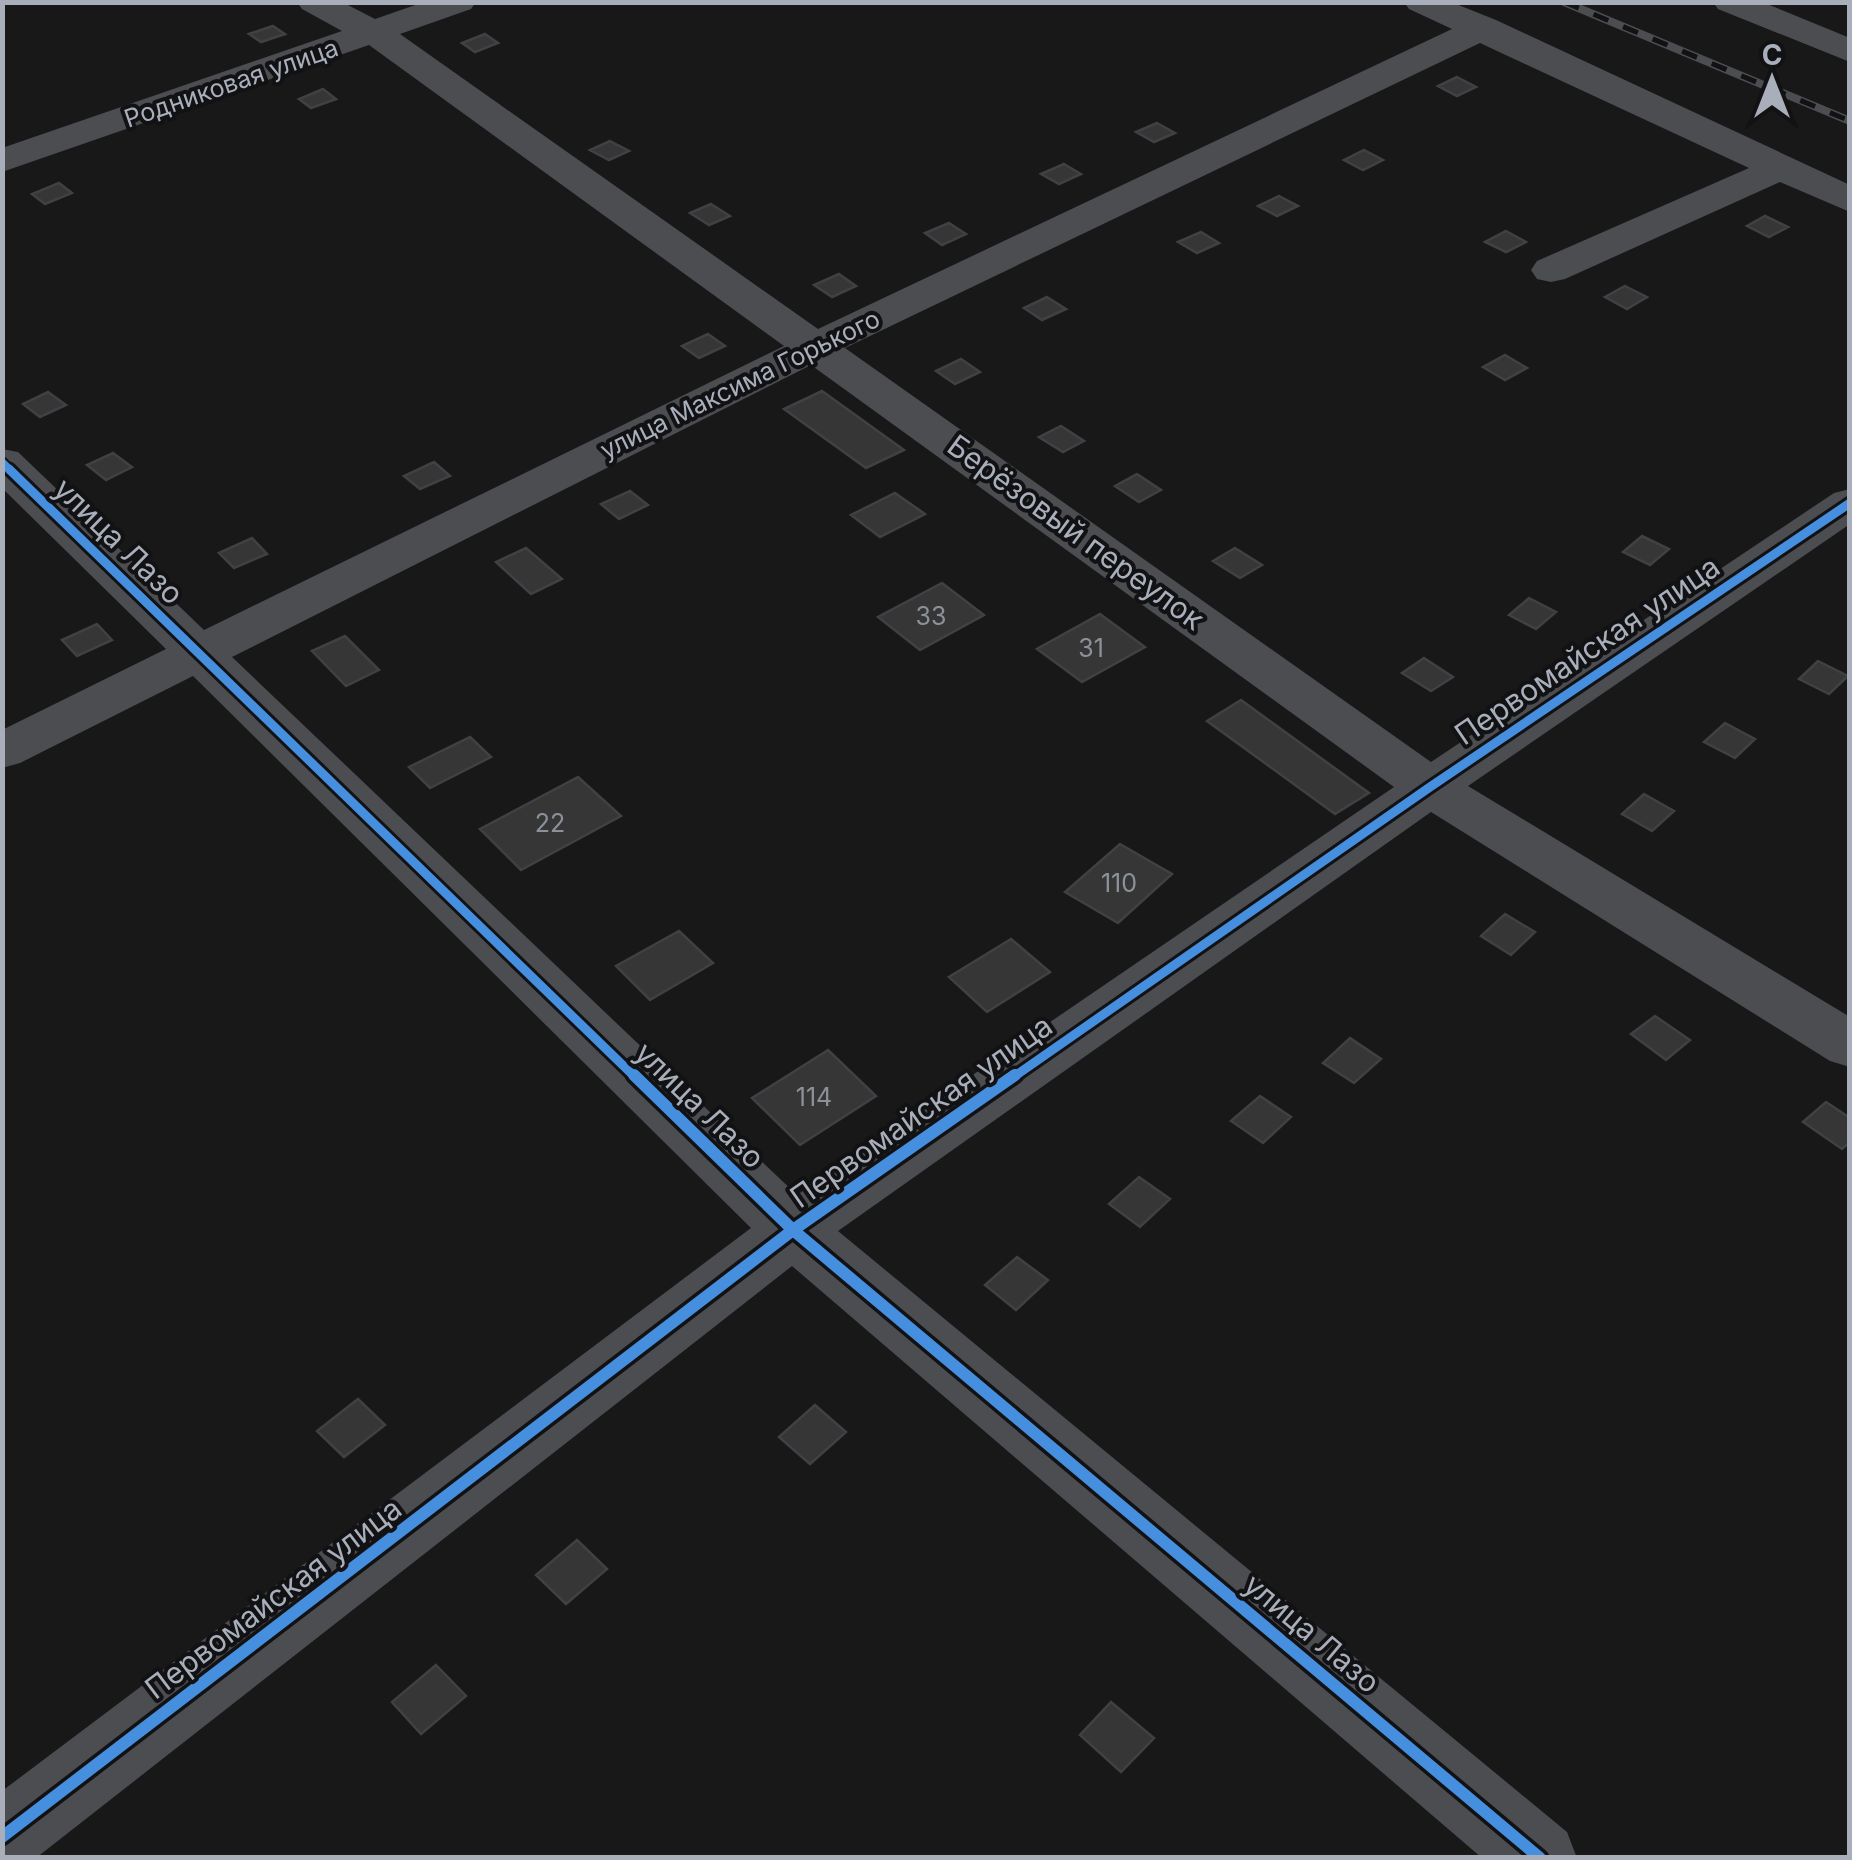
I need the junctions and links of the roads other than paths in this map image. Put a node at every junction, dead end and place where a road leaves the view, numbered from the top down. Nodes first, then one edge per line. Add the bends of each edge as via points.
1 (314, 2) edge
2 (459, 2) edge
3 (1421, 2) edge
4 (1730, 2) edge
5 (1483, 28) junction
6 (376, 34) junction
7 (1850, 51) edge
8 (2, 161) edge
9 (1780, 168) junction
10 (1850, 200) edge
11 (1551, 270) dead end
12 (816, 346) junction
13 (2, 462) edge
14 (1850, 503) edge
15 (199, 654) junction
16 (2, 751) edge
17 (1430, 787) junction
18 (1850, 1045) edge
19 (794, 1230) junction
20 (2, 1836) edge
21 (1540, 1858) edge

1 - 6 street, Берёзовый переулок
2 - 6 street, Родниковая улица
3 - 5 street
4 - 7 street
5 - 9 street
5 - 12 street, улица Максима Горького
6 - 8 street, Родниковая улица
6 - 12 street, Берёзовый переулок
9 - 10 street
9 - 11 street
12 - 15 street, улица Максима Горького
12 - 17 street, Берёзовый переулок
13 - 15 street, улица Лазо
14 - 17 street, Первомайская улица
15 - 16 street, улица Максима Горького
15 - 19 street, улица Лазо
17 - 18 street, Берёзовый переулок
17 - 19 street, Первомайская улица
19 - 20 street, Первомайская улица
19 - 21 street, улица Лазо

